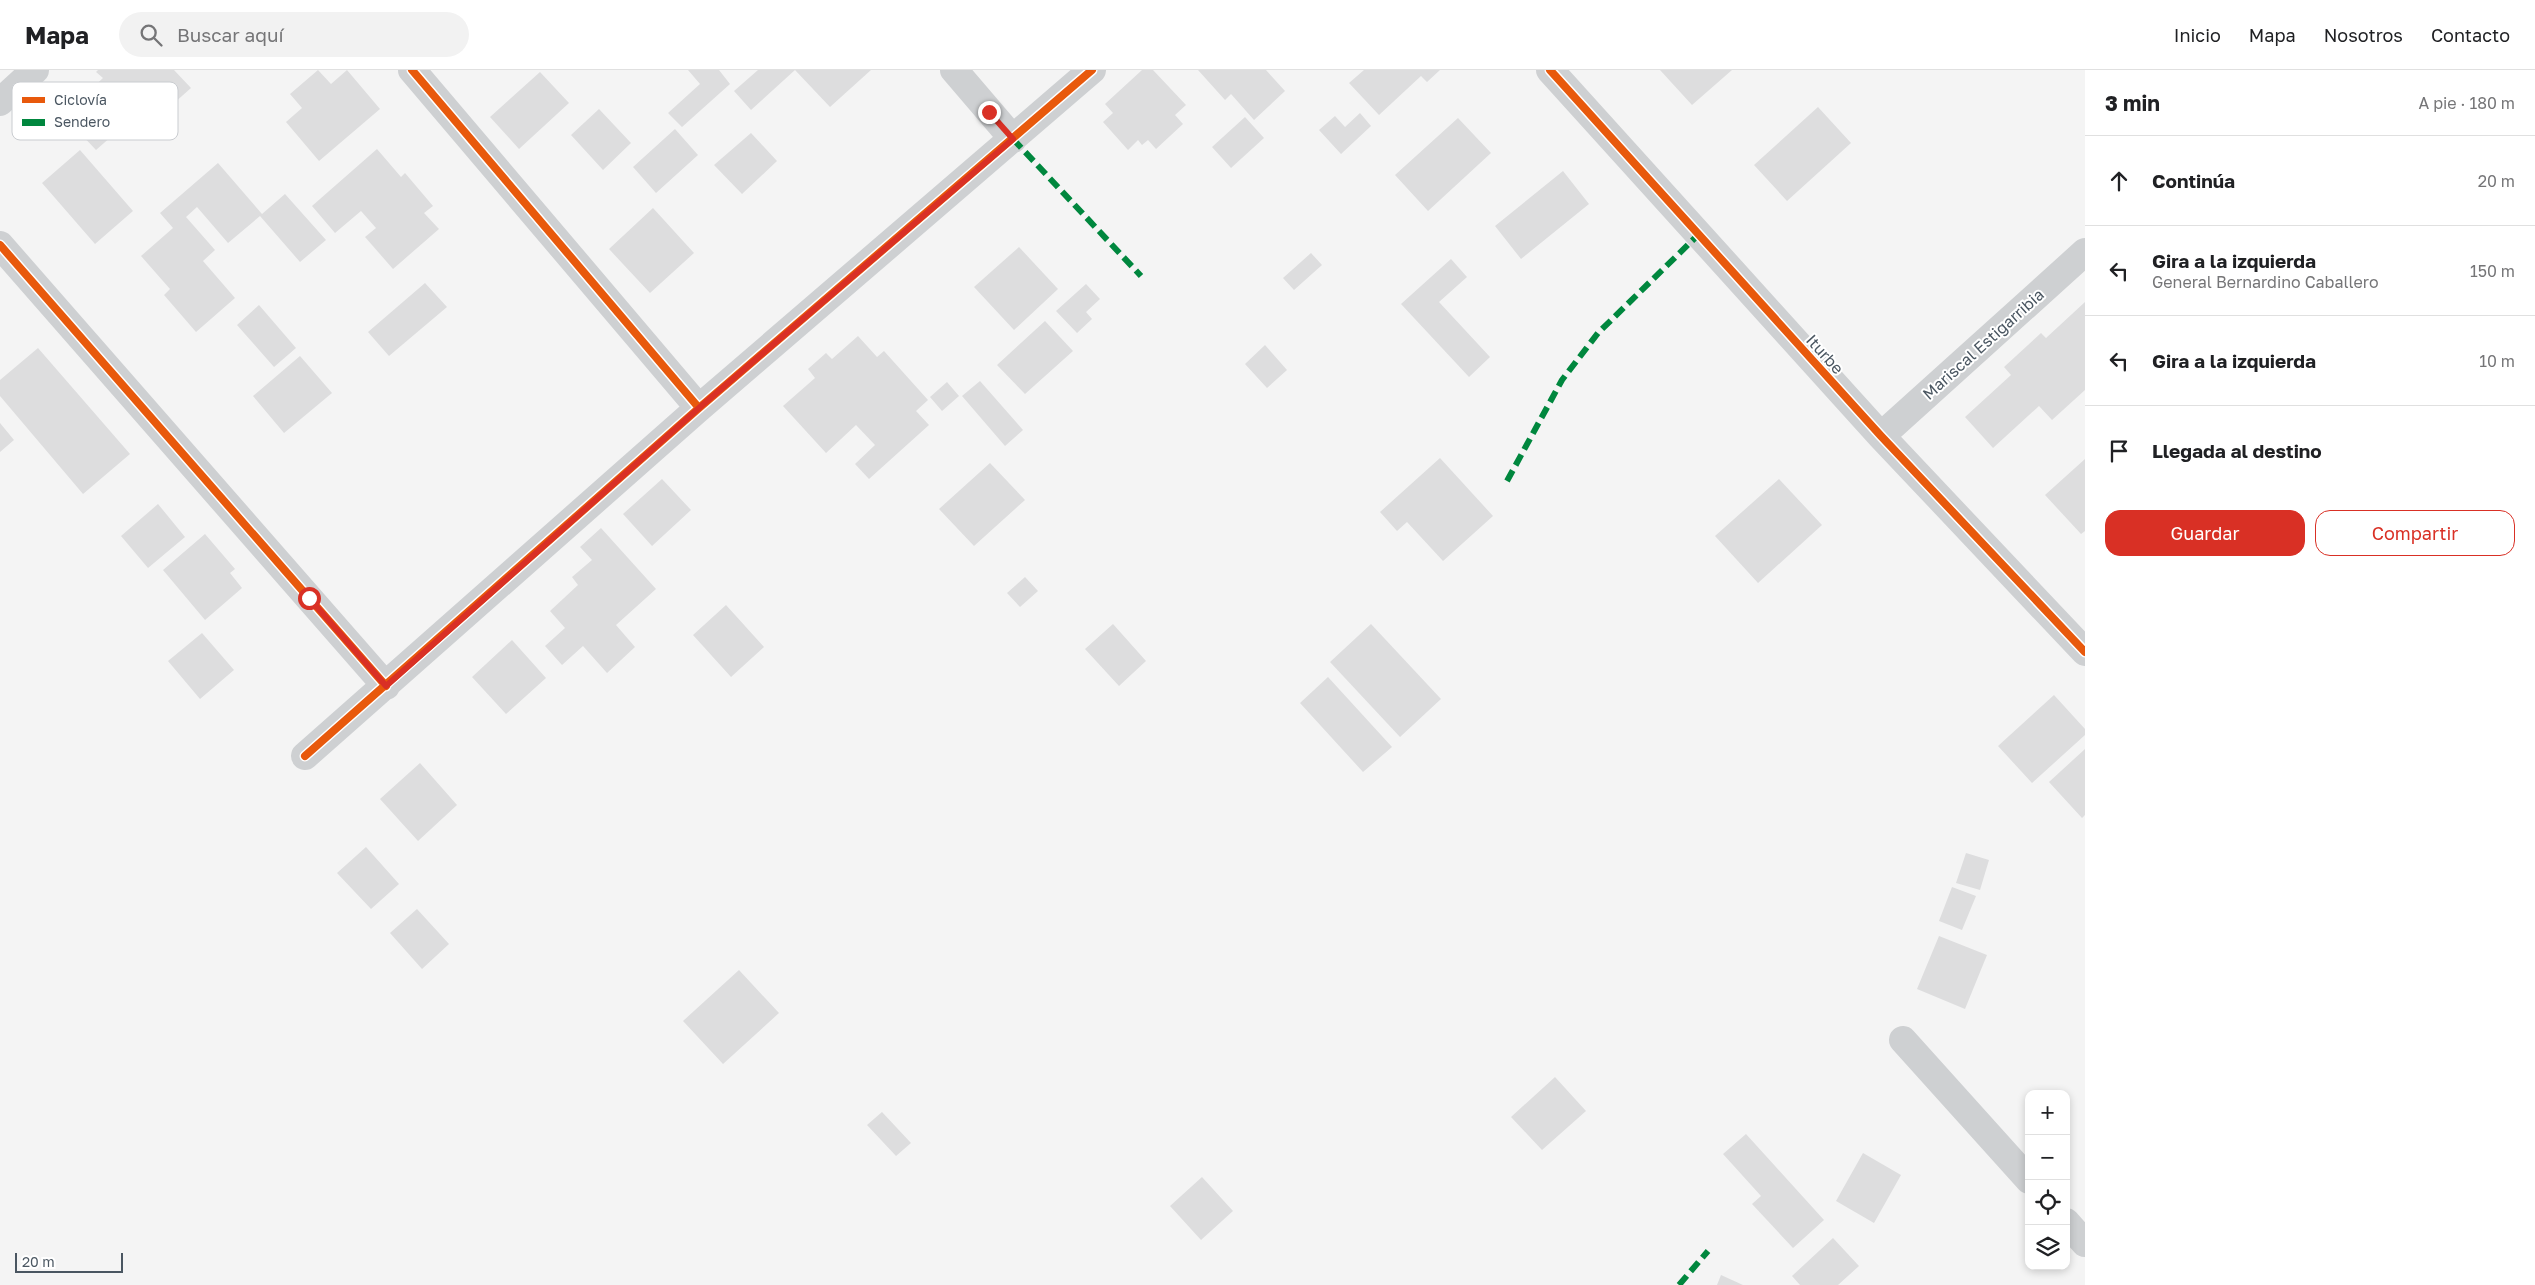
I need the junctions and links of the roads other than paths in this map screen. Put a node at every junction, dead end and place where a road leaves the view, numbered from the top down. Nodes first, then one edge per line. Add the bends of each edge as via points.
1 (35, 70) edge
2 (412, 70) edge
3 (954, 70) edge
4 (1092, 70) edge
5 (1550, 70) edge
6 (22, 82) edge
7 (12, 91) edge
8 (0, 102) edge
9 (1013, 139) junction
10 (0, 246) edge
11 (2085, 252) edge
12 (699, 408) junction
13 (1880, 436) junction
14 (2085, 652) edge
15 (386, 686) junction
16 (305, 756) dead end
17 (1903, 1040) dead end
18 (2025, 1176) edge
19 (2069, 1225) edge
20 (2085, 1243) edge

1 - 6 street
2 - 12 street
3 - 9 street
4 - 9 street
5 - 13 street, Iturbe
7 - 8 street
9 - 12 street
10 - 15 street
11 - 13 street, Mariscal Estigarribia
12 - 15 street
13 - 14 street, Iturbe
15 - 16 street
17 - 18 street
19 - 20 street

